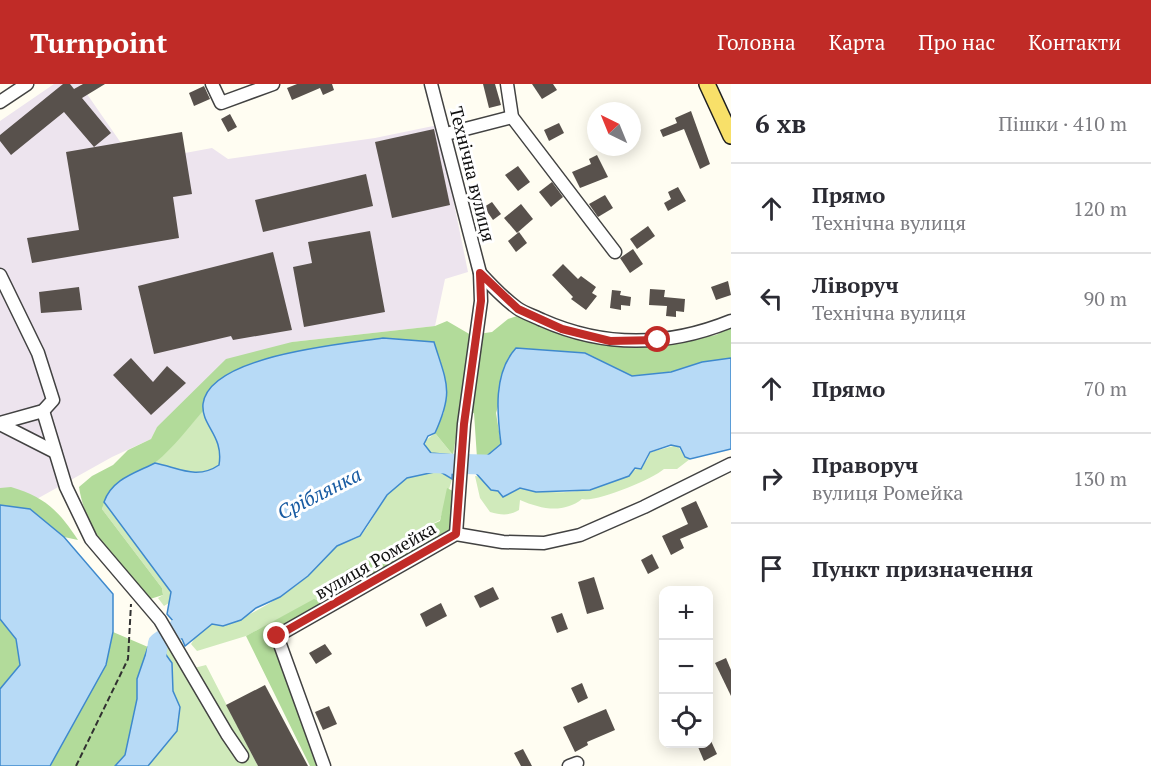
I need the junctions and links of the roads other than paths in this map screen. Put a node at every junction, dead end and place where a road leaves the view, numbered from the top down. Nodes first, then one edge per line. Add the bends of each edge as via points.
1 (27, 84) edge
2 (212, 84) edge
3 (273, 84) edge
4 (430, 84) edge
5 (507, 84) edge
6 (707, 84) edge
7 (0, 102) edge
8 (512, 117) junction
9 (446, 134) junction
10 (731, 136) edge
11 (615, 252) dead end
12 (480, 273) junction
13 (0, 275) edge
14 (731, 321) edge
15 (43, 411) junction
16 (0, 423) edge
17 (56, 452) junction
18 (731, 464) edge
19 (456, 534) junction
20 (242, 756) dead end
21 (324, 766) edge

1 - 7 street
2 - 3 street via 221,103
4 - 9 street, Технічна вулиця
5 - 8 street
6 - 10 main road
8 - 9 street
8 - 11 street
9 - 12 street, Технічна вулиця
12 - 14 street via 518,309 562,329 610,341 658,340 709,330
12 - 19 street, Технічна вулиця via 481,301 464,424
13 - 15 street via 38,353 52,400
15 - 16 street
15 - 17 street
16 - 17 street
17 - 20 street via 66,487 91,539 160,620
18 - 19 street, вулиця Ромейка via 580,535 544,543 503,542
19 - 21 street, вулиця Ромейка via 277,636

